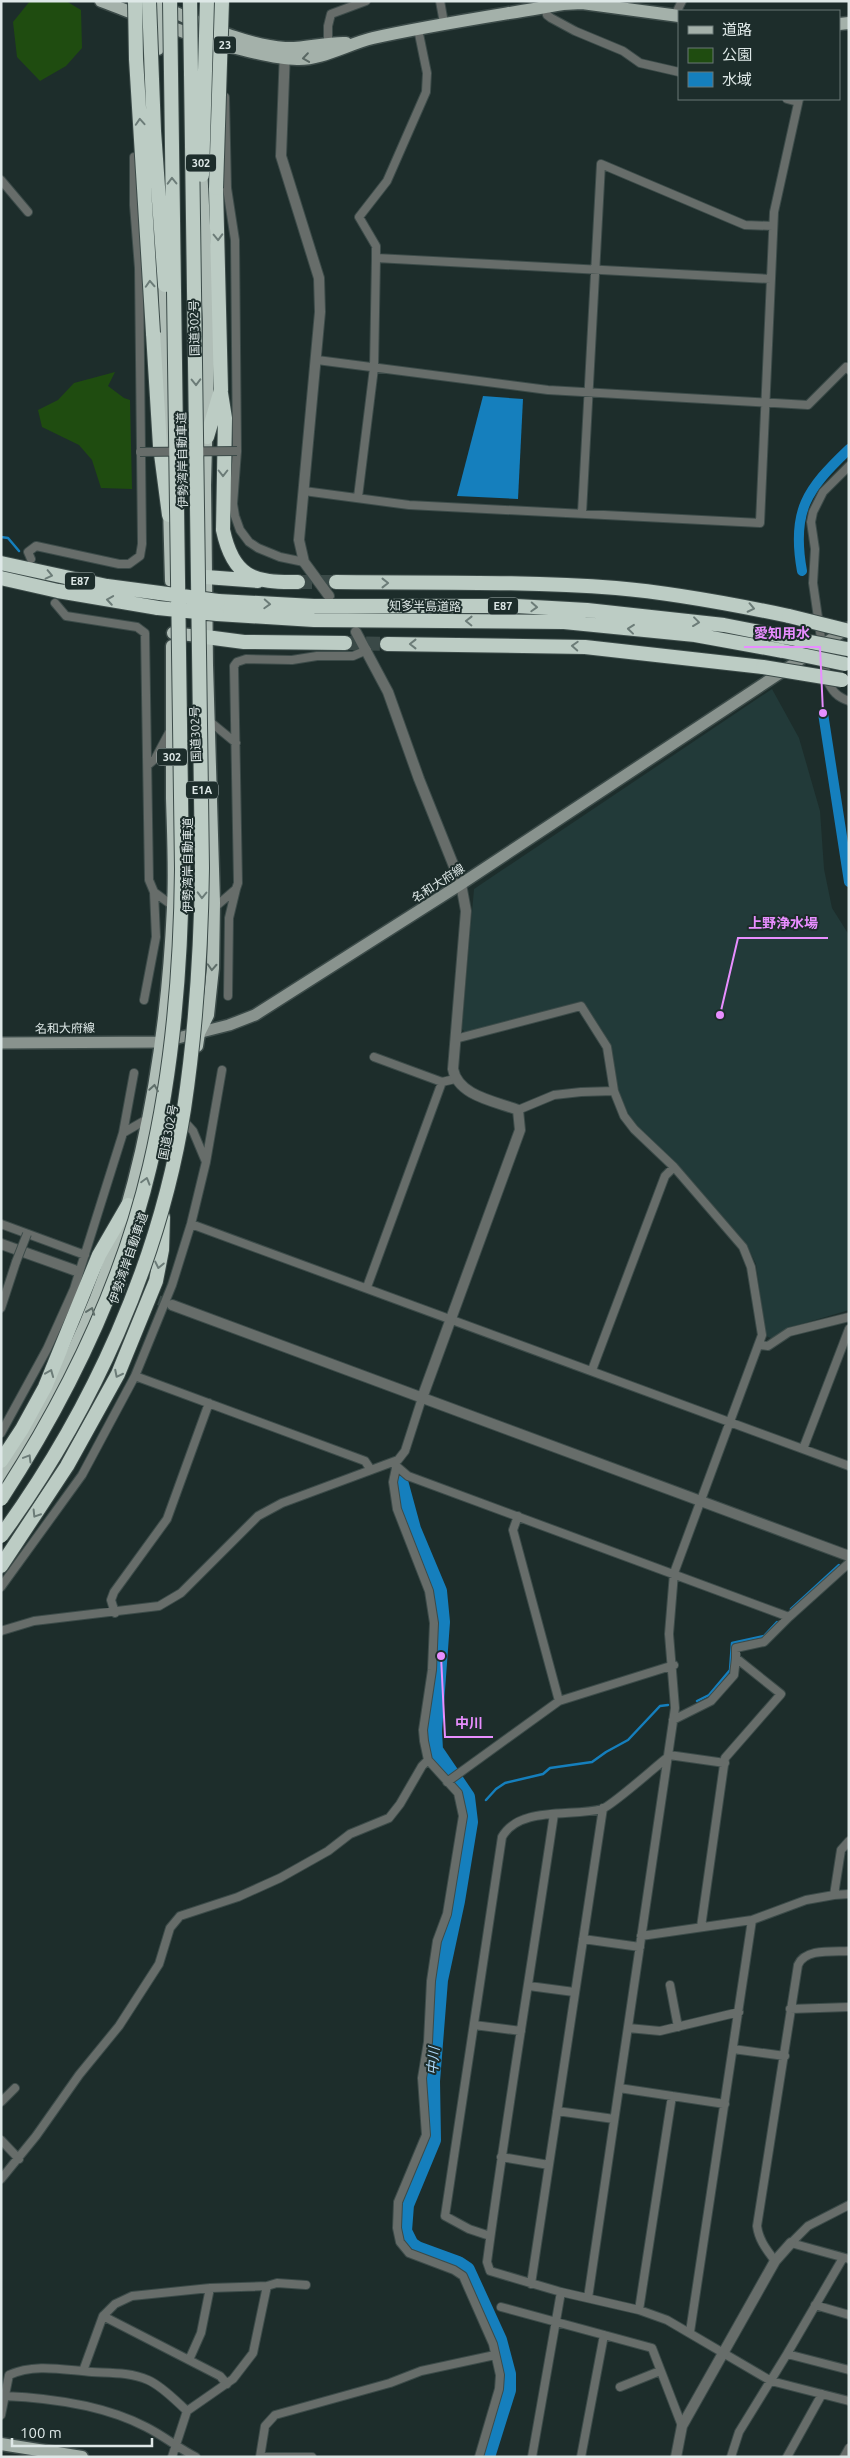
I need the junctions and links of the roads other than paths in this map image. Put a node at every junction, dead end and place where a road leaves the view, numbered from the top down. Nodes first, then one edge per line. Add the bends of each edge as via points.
1 (101, 1) edge
2 (135, 1) edge
3 (190, 1) edge
4 (202, 1) edge
5 (207, 1) edge
6 (222, 1) edge
7 (366, 1) edge
8 (440, 1) edge
9 (156, 2) edge
10 (564, 2) edge
11 (545, 7) junction
12 (677, 16) edge
13 (157, 23) junction
14 (201, 23) junction
15 (444, 23) junction
16 (418, 29) junction
17 (201, 39) junction
18 (328, 42) junction
19 (352, 43) junction
20 (224, 45) junction
21 (285, 53) junction
22 (678, 72) edge
23 (798, 100) edge
24 (134, 157) dead end
25 (1, 180) edge
26 (28, 212) dead end
27 (773, 226) junction
28 (376, 258) junction
29 (594, 270) junction
30 (772, 279) junction
31 (195, 334) junction
32 (317, 360) junction
33 (374, 368) junction
34 (849, 370) edge
35 (221, 390) junction
36 (589, 391) junction
37 (765, 402) junction
38 (177, 430) junction
39 (207, 437) junction
40 (237, 451) junction
41 (140, 452) junction
42 (849, 466) edge
43 (304, 491) junction
44 (358, 497) junction
45 (582, 513) junction
46 (169, 515) junction
47 (31, 559) dead end
48 (304, 562) junction
49 (1, 563) edge
50 (171, 574) junction
51 (206, 577) junction
52 (1, 578) edge
53 (270, 582) junction
54 (298, 582) tunnel mouth
55 (336, 582) tunnel mouth
56 (330, 596) dead end
57 (55, 603) dead end
58 (218, 608) junction
59 (849, 629) edge
60 (356, 632) dead end
61 (173, 633) junction
62 (206, 637) junction
63 (345, 643) tunnel mouth
64 (387, 644) tunnel mouth
65 (784, 644) junction
66 (822, 644) junction
67 (367, 650) junction
68 (848, 650) edge
69 (847, 664) edge
70 (845, 681) edge
71 (849, 701) edge
72 (208, 720) junction
73 (171, 729) junction
74 (236, 743) junction
75 (148, 765) junction
76 (461, 884) junction
77 (236, 889) junction
78 (154, 892) junction
79 (173, 906) junction
80 (214, 908) junction
81 (228, 996) dead end
82 (144, 1000) dead end
83 (199, 1033) junction
84 (455, 1039) junction
85 (162, 1042) junction
86 (1, 1043) edge
87 (374, 1057) dead end
88 (222, 1070) dead end
89 (134, 1073) dead end
90 (455, 1079) junction
91 (442, 1082) junction
92 (614, 1091) junction
93 (518, 1110) junction
94 (149, 1118) junction
95 (184, 1121) junction
96 (123, 1133) junction
97 (206, 1162) junction
98 (674, 1167) junction
99 (128, 1205) junction
100 (163, 1217) junction
101 (1, 1224) edge
102 (192, 1224) junction
103 (27, 1234) junction
104 (1, 1244) edge
105 (85, 1255) junction
106 (74, 1270) tunnel mouth
107 (367, 1287) junction
108 (172, 1305) tunnel mouth
109 (1, 1308) edge
110 (849, 1317) edge
111 (453, 1319) junction
112 (849, 1329) edge
113 (759, 1345) junction
114 (592, 1370) junction
115 (135, 1376) junction
116 (422, 1398) junction
117 (209, 1403) junction
118 (730, 1422) junction
119 (1, 1433) edge
120 (803, 1449) junction
121 (1, 1461) edge
122 (395, 1465) junction
123 (849, 1466) edge
124 (371, 1470) junction
125 (1, 1476) edge
126 (1, 1499) edge
127 (702, 1500) junction
128 (518, 1516) junction
129 (1, 1536) edge
130 (1, 1540) edge
131 (849, 1556) edge
132 (849, 1563) edge
133 (1, 1566) edge
134 (674, 1573) junction
135 (1, 1587) edge
136 (115, 1613) junction
137 (789, 1618) junction
138 (1, 1630) edge
139 (736, 1658) junction
140 (674, 1665) junction
141 (559, 1701) junction
142 (673, 1720) junction
143 (668, 1756) junction
144 (428, 1760) junction
145 (725, 1763) junction
146 (446, 1782) junction
147 (603, 1808) junction
148 (554, 1814) junction
149 (849, 1842) edge
150 (849, 1894) edge
151 (834, 1895) junction
152 (752, 1920) junction
153 (701, 1927) junction
154 (641, 1936) junction
155 (583, 1938) junction
156 (640, 1947) junction
157 (849, 1951) edge
158 (670, 1985) dead end
159 (529, 1986) junction
160 (574, 1992) junction
161 (849, 2007) edge
162 (790, 2009) junction
163 (739, 2012) junction
164 (474, 2025) junction
165 (678, 2027) junction
166 (628, 2028) junction
167 (521, 2031) junction
168 (733, 2049) junction
169 (785, 2056) junction
170 (15, 2088) dead end
171 (619, 2088) junction
172 (672, 2096) junction
173 (1, 2102) edge
174 (725, 2104) junction
175 (557, 2111) junction
176 (614, 2120) junction
177 (1, 2140) edge
178 (501, 2157) junction
179 (18, 2159) junction
180 (549, 2165) junction
181 (1, 2179) edge
182 (849, 2205) edge
183 (490, 2236) junction
184 (791, 2243) junction
185 (846, 2258) edge
186 (775, 2261) junction
187 (531, 2284) junction
188 (306, 2285) dead end
189 (267, 2286) junction
190 (210, 2288) junction
191 (561, 2292) junction
192 (588, 2298) junction
193 (815, 2305) junction
194 (501, 2307) dead end
195 (639, 2310) junction
196 (849, 2314) edge
197 (104, 2316) junction
198 (556, 2320) junction
199 (690, 2332) junction
200 (604, 2335) junction
201 (723, 2352) junction
202 (495, 2354) junction
203 (787, 2354) junction
204 (189, 2360) junction
205 (849, 2370) edge
206 (83, 2371) junction
207 (660, 2371) junction
208 (771, 2380) junction
209 (227, 2384) junction
210 (620, 2387) dead end
211 (822, 2394) junction
212 (4, 2396) junction
213 (849, 2402) edge
214 (187, 2411) junction
215 (1, 2416) edge
216 (682, 2426) junction
217 (1, 2444) edge
218 (176, 2447) junction
219 (849, 2448) edge
220 (82, 2457) edge
221 (172, 2457) edge
222 (196, 2457) edge
223 (260, 2457) edge
224 (312, 2457) edge
225 (479, 2457) edge
226 (532, 2457) edge
227 (581, 2457) edge
228 (676, 2457) edge
229 (731, 2457) edge
230 (787, 2457) edge
231 (844, 2457) edge

1 - 13 main road, 23
46 -> 2 highway, bridge via 153,333
3 - 31 highway, 伊勢湾岸自動車道 / E1A, bridge
4 - 14 highway, 国道302号 / 302
5 - 31 highway, bridge
6 -> 35 highway, bridge via 216,188
7 - 18 street via 331,14
8 - 15 street
9 - 13 highway, 国道302号 / 302
9 - 14 main road, 23
38 -> 9 highway, 伊勢湾岸自動車道 / E1A, bridge
9 - 38 highway, bridge via 154,131
10 - 11 main road, 23
10 - 12 main road, 23
11 - 15 main road, 23
11 - 22 street via 551,18 623,51 640,63
13 - 17 main road, 23
13 - 46 highway, 国道302号 / 302
14 - 17 highway, 国道302号 / 302
14 - 21 main road, 23 via 236,39
15 - 16 main road, 23
16 - 19 main road, 23
16 - 28 street via 427,73 426,92 388,181 359,218 376,246
17 - 20 main road, 23
17 - 39 highway, 国道302号 / 302 via 200,156 209,324
18 - 19 main road, 23
18 - 21 main road, 23
19 -> 21 main road, 23 via 322,56 297,59
20 - 21 main road, 23
20 - 40 street via 227,188 235,240
21 - 32 street via 280,156 319,278
23 - 27 street
24 - 41 street via 139,268
25 - 26 street
27 - 29 street via 745,225 601,164
27 - 30 street
28 - 29 street
28 - 33 street
29 - 30 street
29 - 36 street
30 - 37 street
31 -> 129 highway, 伊勢湾岸自動車道 / E1A, bridge via 202,877 198,986 184,1110 155,1228 117,1332 68,1435
32 - 33 street
32 - 43 street
33 - 36 street via 548,390
33 - 44 street
34 - 37 street via 846,367 808,405
35 - 39 highway
35 -> 53 highway via 225,418 223,530 227,548 237,566 249,575
36 - 37 street
36 - 45 street
37 - 45 street via 760,523
126 -> 38 highway, 伊勢湾岸自動車道 / E1A, bridge via 48,1425 97,1324 134,1222 162,1107 177,984 181,917
39 - 51 highway, 国道302号 / 302
40 - 41 street, bridge
40 - 48 street via 233,504 240,530 258,548
41 - 47 street via 140,556 129,564 119,564 36,546 28,552
42 - 66 street via 823,492 811,522 815,549 812,582
43 - 44 street
43 - 48 street via 299,540
44 - 45 street via 409,505
46 - 50 highway, 国道302号 / 302
48 - 56 street
49 -> 58 highway, 知多半島道路 / E87, bridge via 107,586 160,593
50 - 51 highway
50 - 61 highway, 国道302号 / 302
51 - 53 highway
51 - 62 highway, 国道302号 / 302
58 -> 52 highway, 知多半島道路 / E87, bridge via 158,608
53 - 54 highway
55 -> 59 highway, bridge via 617,588 730,604
57 - 75 street via 66,616 137,628 145,633
58 - 65 highway, 知多半島道路 / E87 via 314,620 564,622
59 - 66 main road, 名和大府線
60 - 67 street
61 - 62 highway
61 - 73 highway, 国道302号 / 302
62 - 63 highway via 244,642
62 - 72 highway, 国道302号 / 302
70 -> 64 highway, bridge via 763,667 585,647
65 - 68 highway, 知多半島道路 / E87, bridge
65 - 69 highway, 知多半島道路 / E87, bridge
66 - 71 street via 827,680 840,698
66 - 76 main road, 名和大府線
67 - 74 street via 353,656 292,660 254,658 237,662 234,666
67 - 76 street via 388,692
72 - 74 street
72 - 80 highway, 国道302号 / 302
73 - 75 street via 155,759
73 - 79 highway, 国道302号 / 302
74 - 77 street
75 - 78 street via 149,880
76 - 83 main road, 名和大府線 via 255,1015
76 - 84 street via 466,911
77 - 80 street
77 - 81 street via 229,918
78 - 79 street
78 - 82 street via 156,937
79 - 85 highway, 国道302号 / 302
80 -> 83 highway, 国道302号 / 302 via 208,1015
83 - 85 main road, 名和大府線
83 - 95 highway, 国道302号 / 302
84 - 90 street
84 - 92 street via 581,1006 607,1047
85 - 86 main road, 名和大府線
94 -> 85 highway, 国道302号 / 302
87 - 91 street
88 - 97 street
89 - 96 street
90 - 91 street
90 - 93 street via 463,1089
91 - 107 street
92 - 93 street via 554,1095
92 - 98 street via 624,1116 634,1130
93 - 111 street via 520,1130
94 - 96 street
94 - 99 highway, 国道302号 / 302
95 - 97 street via 193,1130
95 - 100 highway, 国道302号 / 302
96 - 105 street
97 - 102 street
98 - 113 street via 730,1230 749,1259 762,1335
98 - 114 street via 666,1176
121 -> 99 highway via 45,1387 99,1255
125 -> 99 highway, 国道302号 / 302 via 54,1393 83,1331
100 - 130 highway, 国道302号 / 302 via 92,1392 63,1447
100 -> 133 highway via 162,1250 156,1281 118,1374 67,1466
101 - 103 street
102 - 107 street
102 - 115 street via 172,1285
103 - 105 street
103 - 109 street, bridge
104 - 106 street
105 - 119 street via 48,1348
107 - 111 street
108 - 116 street
110 - 113 street via 789,1332 768,1346
111 - 114 street
111 - 116 street
112 - 120 street
113 - 118 street
114 - 118 street
115 - 117 street
115 - 135 street via 82,1475
116 - 122 street via 405,1451
116 - 127 street
117 - 124 street via 364,1461
117 - 136 street via 167,1519 114,1592 111,1600
118 - 120 street
118 - 127 street
120 - 123 street
122 - 124 street
122 - 128 street via 408,1476
122 - 144 street via 393,1482 397,1510 432,1604 434,1643 424,1730
124 - 136 street via 282,1502 258,1516 181,1594 159,1606
127 - 131 street
127 - 134 street
128 - 134 street
128 - 141 street via 513,1530
132 - 137 street
134 - 137 street
134 - 140 street via 670,1634
136 - 138 street via 34,1621
137 - 139 street via 764,1642 736,1648
139 - 142 street via 734,1675 711,1701
139 - 145 street via 781,1694 725,1758
140 - 141 street
140 - 142 street
141 - 146 street
142 - 143 street
143 - 145 street
143 - 147 street
143 - 154 street
144 - 146 street
144 - 179 street via 389,1818 350,1834 328,1851 280,1878 238,1897 180,1916 170,1928 158,1964 124,2019
145 - 153 street
146 - 202 street via 458,1794 463,1816 432,1981 422,2078 426,2134 398,2202 396,2228 408,2253 463,2276
147 - 148 street
147 - 155 street
148 - 159 street
148 - 164 street via 518,1820 502,1837
149 - 151 street via 841,1850
150 - 151 street
151 - 152 street via 806,1900
152 - 153 street
152 - 163 street
153 - 154 street
154 - 156 street
155 - 156 street
155 - 160 street
156 - 166 street
157 - 162 street via 811,1954 800,1961
158 - 165 street
159 - 160 street
159 - 167 street
160 - 175 street
161 - 162 street
162 - 169 street
163 - 165 street
163 - 168 street
164 - 167 street
164 - 183 street via 445,2216
165 - 166 street via 660,2031
166 - 171 street
167 - 178 street
168 - 169 street
168 - 174 street
169 - 186 street via 758,2226 764,2246
170 - 173 street
171 - 172 street
171 - 176 street
172 - 174 street
172 - 195 street
174 - 199 street
175 - 176 street
175 - 180 street
176 - 192 street
177 - 179 street
178 - 180 street
178 - 183 street
179 - 181 street
180 - 187 street
182 - 184 street via 808,2226
183 - 187 street via 486,2262 490,2271
184 - 185 street
184 - 186 street
185 - 193 street
186 - 201 street
187 - 191 street
188 - 189 street via 277,2283
189 - 190 street
189 - 209 street via 253,2353
190 - 197 street via 132,2296 116,2304
190 - 204 street via 201,2333
191 - 192 street
191 - 198 street
192 - 195 street
193 - 196 street
193 - 203 street
194 - 198 street
195 - 199 street
197 - 204 street
197 - 206 street
198 - 200 street
198 - 226 street
199 - 201 street
200 - 207 street via 652,2348
200 - 227 street
201 - 208 street
201 - 216 street
202 - 223 street via 421,2371 276,2415 265,2426
202 - 225 street via 500,2382
203 - 205 street
203 - 208 street
204 - 209 street via 220,2376
206 - 212 street via 20,2370 9,2375
206 - 214 street via 112,2371 150,2381
207 - 210 street
207 - 216 street
208 - 211 street
208 - 229 street via 739,2432
209 - 214 street
211 - 213 street
211 - 230 street
212 - 215 street
212 - 218 street via 54,2400 106,2412 146,2427
214 - 218 street
216 - 228 street
217 - 220 main road
218 - 221 street
218 - 222 street
219 - 231 street
223 - 224 street

